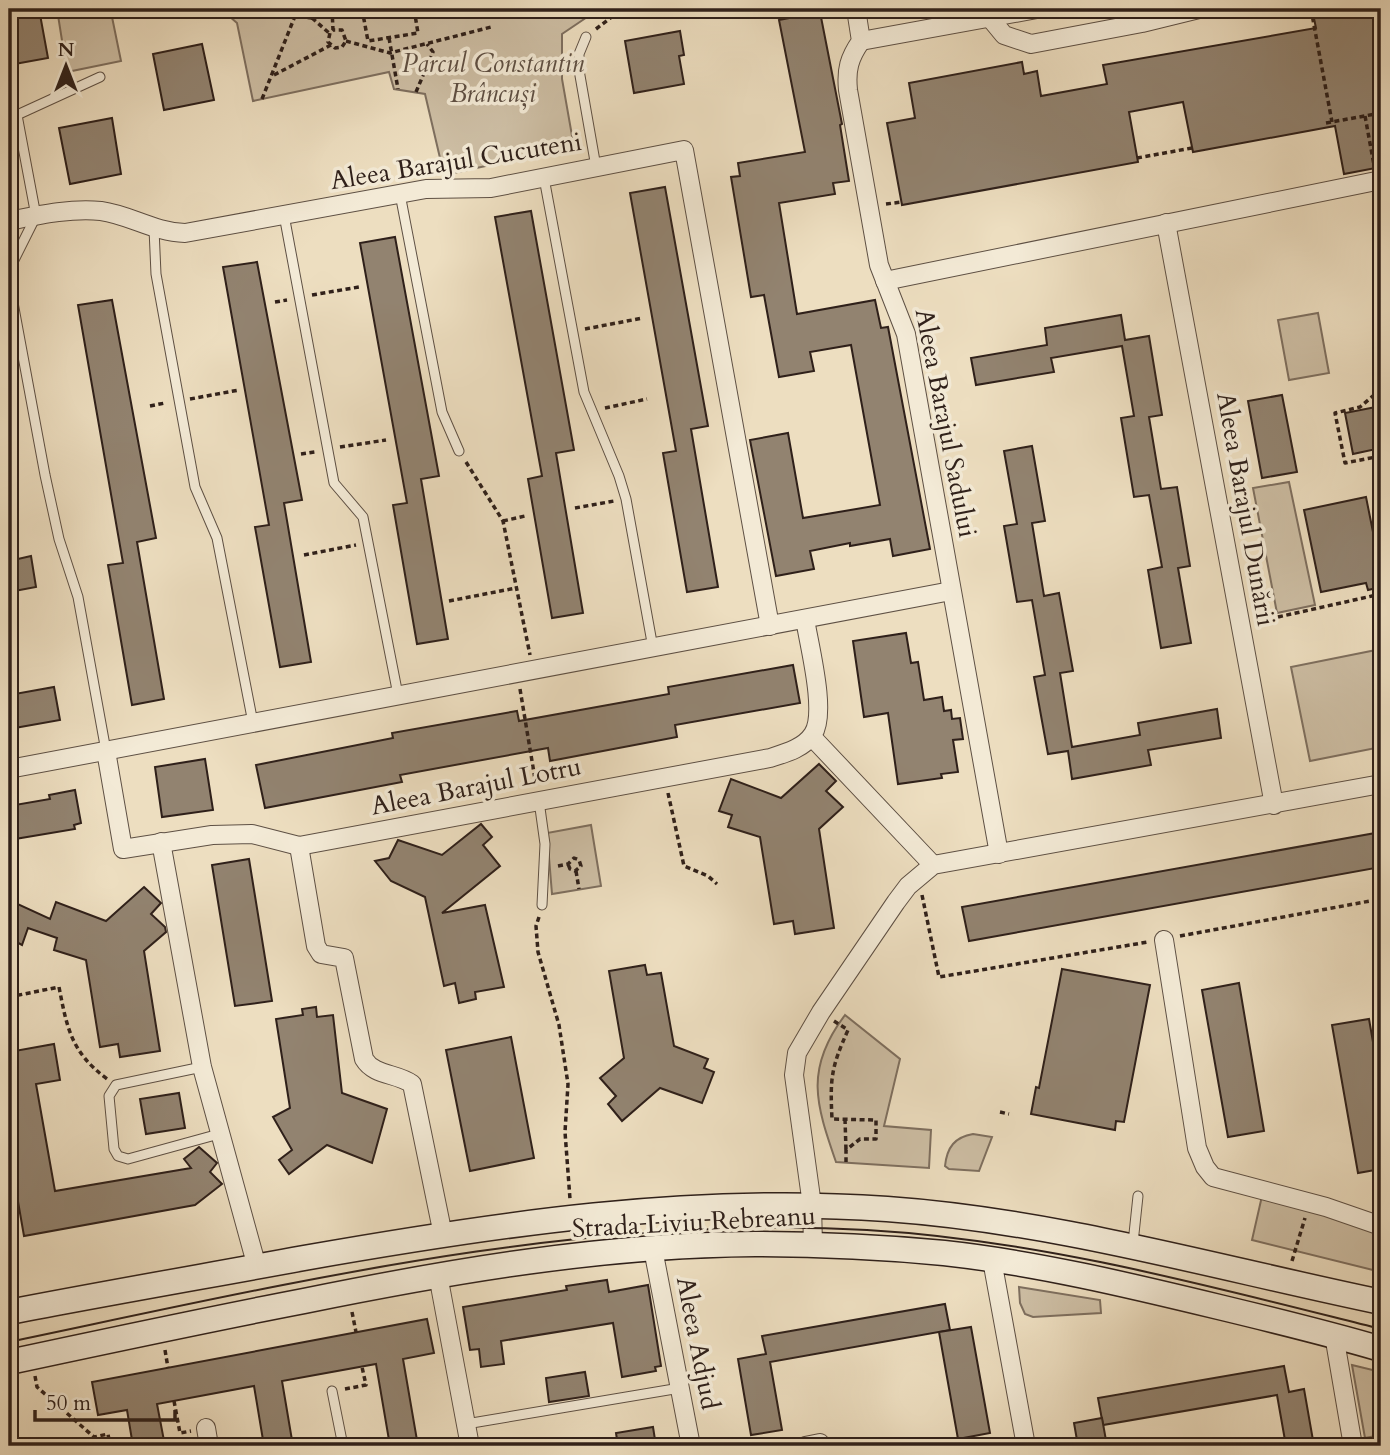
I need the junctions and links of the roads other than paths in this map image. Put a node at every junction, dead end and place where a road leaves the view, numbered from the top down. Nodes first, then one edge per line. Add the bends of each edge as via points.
1 (856, 9) edge
2 (1037, 9) edge
3 (1181, 10) edge
4 (990, 18) junction
5 (586, 37) road end
6 (862, 41) junction
7 (100, 77) dead end
8 (13, 115) edge
9 (596, 167) junction
10 (544, 178) junction
11 (1379, 181) edge
12 (400, 194) junction
13 (284, 215) junction
14 (36, 216) junction
15 (9, 221) edge
16 (1166, 223) junction
17 (154, 229) junction
18 (9, 270) edge
19 (9, 281) edge
20 (885, 281) junction
21 (460, 451) road end
22 (951, 591) junction
23 (805, 619) junction
24 (770, 626) junction
25 (653, 648) junction
26 (398, 695) junction
27 (253, 723) junction
28 (812, 737) junction
29 (106, 751) junction
30 (9, 769) edge
31 (1381, 784) edge
32 (539, 801) junction
33 (1274, 805) junction
34 (161, 842) junction
35 (299, 846) junction
36 (999, 854) junction
37 (926, 870) junction
38 (542, 905) road end
39 (1164, 940) road end
40 (202, 1067) junction
41 (219, 1134) junction
42 (1138, 1196) dead end
43 (812, 1205) junction
44 (1381, 1226) edge
45 (443, 1235) junction
46 (813, 1245) junction
47 (1133, 1245) junction
48 (653, 1249) junction
49 (992, 1259) junction
50 (257, 1267) junction
51 (438, 1275) junction
52 (1381, 1302) edge
53 (9, 1312) edge
54 (1334, 1335) junction
55 (1381, 1349) edge
56 (9, 1362) edge
57 (680, 1388) junction
58 (332, 1391) road end
59 (466, 1424) junction
60 (343, 1446) edge
61 (470, 1446) edge
62 (691, 1446) edge
63 (1026, 1446) edge
64 (1353, 1446) edge

1 - 6 street
2 - 4 street
3 - 4 street via 1142,23 1031,44 1004,35
4 - 6 street
5 - 9 lane via 579,70
6 - 20 street, Aleea Barajul Sadului via 846,72
7 - 8 lane
8 - 14 lane
9 - 10 street, Aleea Barajul Cucuteni
9 - 24 street, Aleea Barajul Cucuteni via 684,150
10 - 12 street, Aleea Barajul Cucuteni via 491,188
10 - 25 lane via 584,392 626,499
11 - 16 street
12 - 13 street, Aleea Barajul Cucuteni
12 - 21 lane via 442,412
13 - 17 street, Aleea Barajul Cucuteni via 184,233
13 - 26 lane via 334,483 363,517
14 - 15 street, Aleea Barajul Cucuteni
14 - 17 street, Aleea Barajul Cucuteni via 102,212
14 - 18 lane
16 - 20 street
16 - 33 street, Aleea Barajul Dunării
17 - 27 lane via 156,274 195,487 217,538
19 - 29 lane via 45,475 78,597
20 - 22 street, Aleea Barajul Sadului via 906,334
22 - 23 street
22 - 36 street, Aleea Barajul Sadului
23 - 24 street
23 - 28 street via 819,707
24 - 25 street
25 - 26 street
26 - 27 street
27 - 29 street
28 - 32 street, Aleea Barajul Lotru via 770,758
28 - 37 street
29 - 30 street
29 - 34 street, Aleea Barajul Lotru via 123,849
31 - 33 street
32 - 35 street, Aleea Barajul Lotru
32 - 38 lane via 545,844
33 - 36 street
34 - 35 street, Aleea Barajul Lotru via 252,834
34 - 40 street
35 - 45 street via 316,946 321,954 344,958 364,1059 368,1067 412,1084
36 - 37 street
37 - 43 street via 896,902 797,1053 794,1075
39 - 44 street via 1197,1148 1205,1167 1213,1177
40 - 41 street
40 - 41 lane via 116,1085 109,1096 114,1149 128,1159
41 - 50 street
42 - 47 lane
43 - 45 street, Strada Liviu Rebreanu via 731,1205 572,1216
43 - 46 street
43 - 47 street, Strada Liviu Rebreanu via 932,1212
45 - 50 street, Strada Liviu Rebreanu
46 - 48 street, Strada Liviu Rebreanu
46 - 49 street, Strada Liviu Rebreanu
47 - 52 street, Strada Liviu Rebreanu
48 - 51 street, Strada Liviu Rebreanu
48 - 57 street, Aleea Adjud
49 - 54 street, Strada Liviu Rebreanu
49 - 63 street
50 - 53 street, Strada Liviu Rebreanu
51 - 56 street, Strada Liviu Rebreanu
51 - 59 street
54 - 55 street, Strada Liviu Rebreanu
54 - 64 street
57 - 59 lane
57 - 62 street, Aleea Adjud
58 - 60 lane
59 - 61 street

